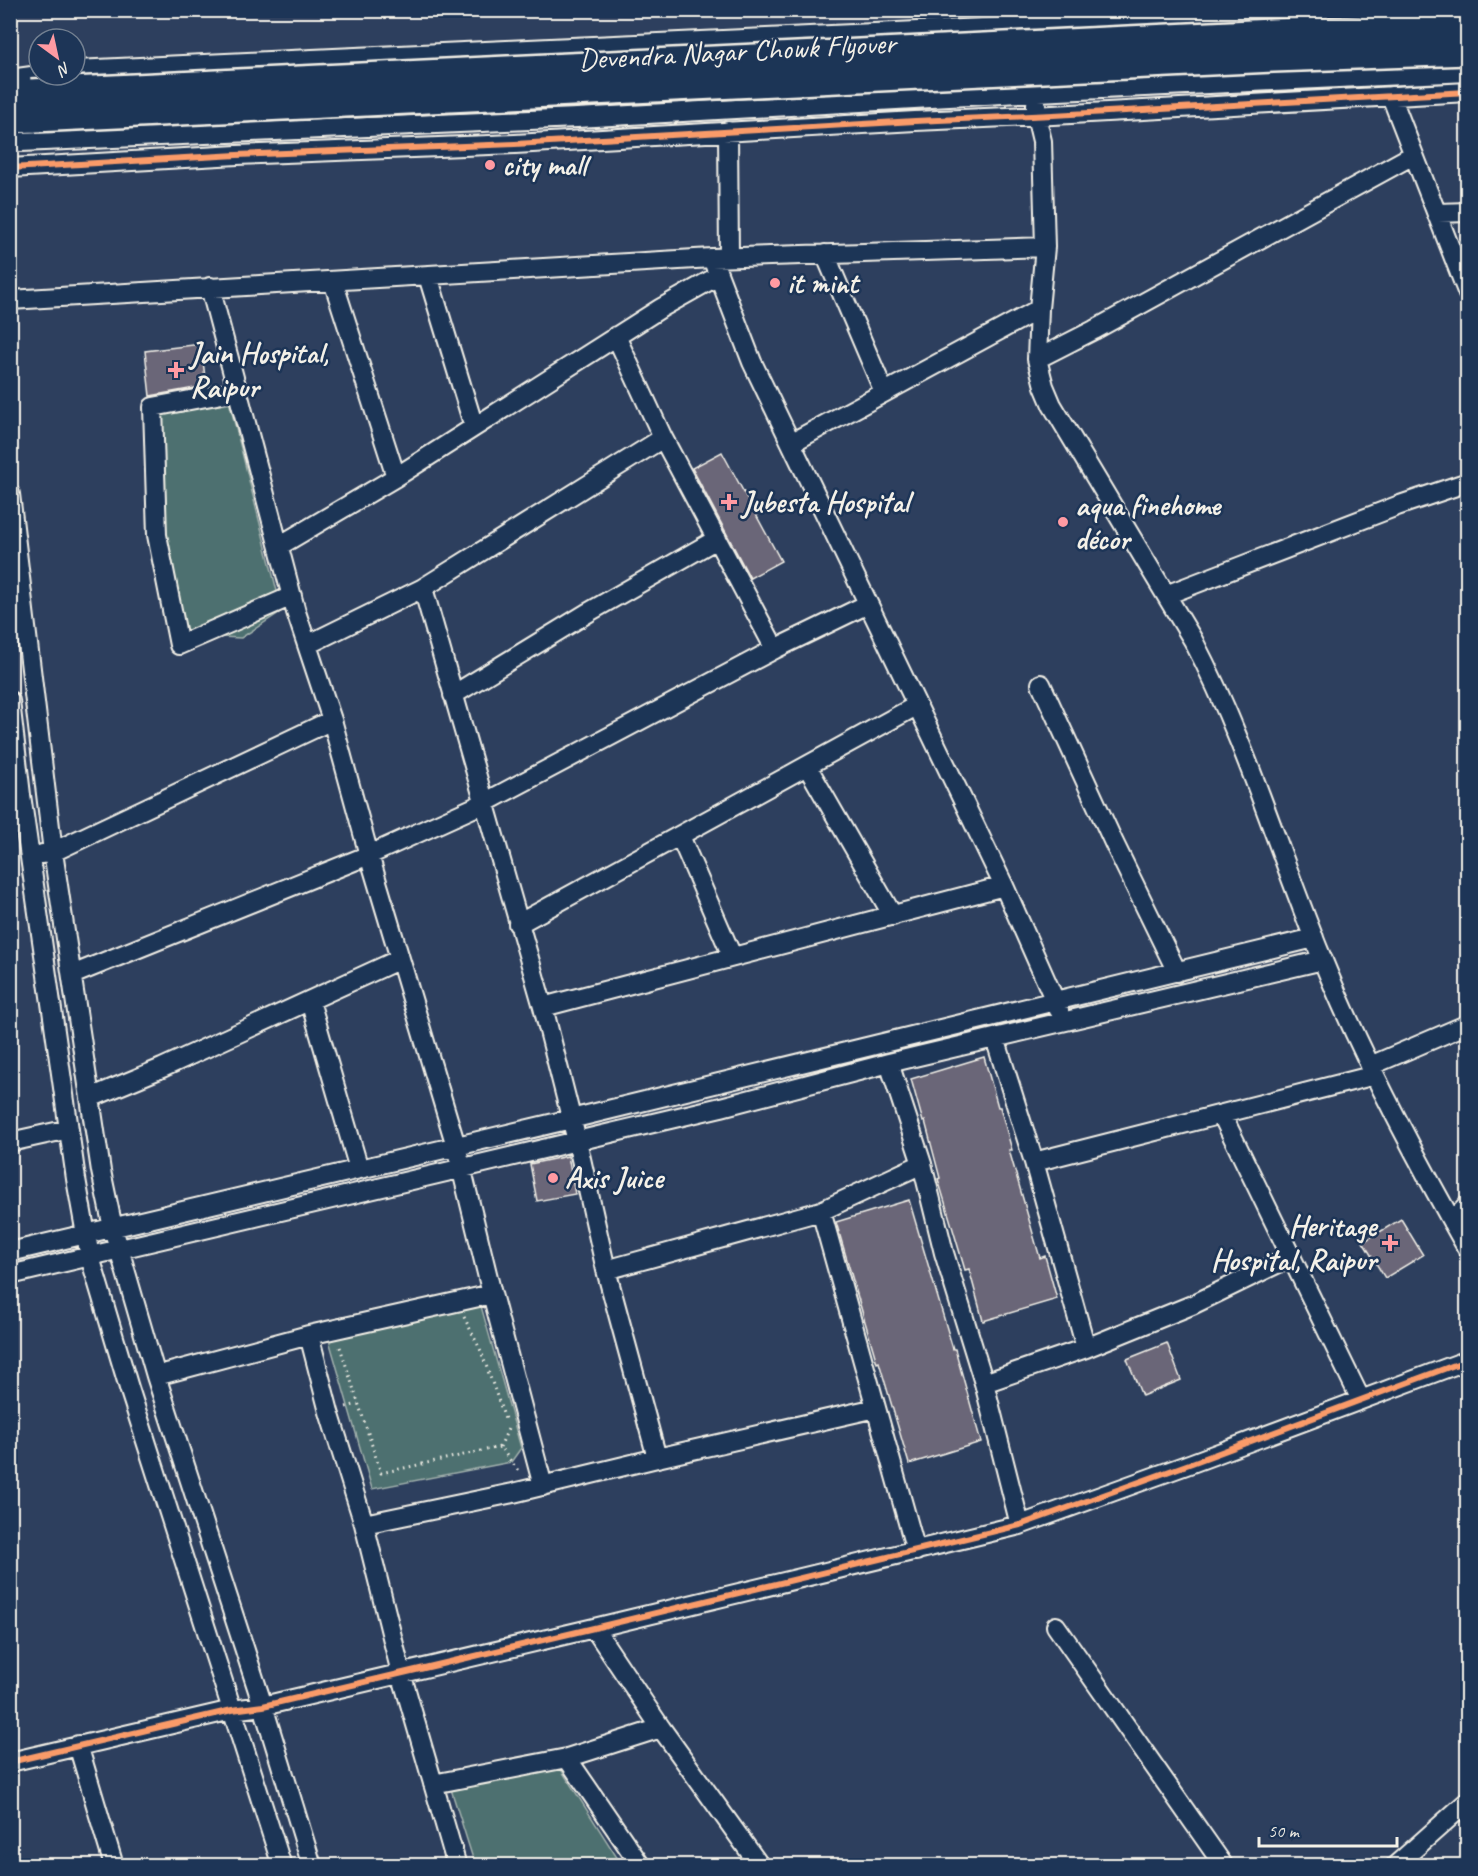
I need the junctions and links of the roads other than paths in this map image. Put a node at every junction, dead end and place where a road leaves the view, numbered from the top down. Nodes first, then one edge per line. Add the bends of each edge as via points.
1 (1443, 10) edge
2 (1046, 18) edge
3 (1066, 18) edge
4 (1467, 26) edge
5 (1467, 51) edge
6 (87, 69) edge
7 (1467, 72) edge
8 (1056, 91) junction
9 (1037, 92) junction
10 (1467, 92) edge
11 (23, 96) edge
12 (1390, 96) junction
13 (1045, 116) junction
14 (728, 131) junction
15 (10, 141) edge
16 (1413, 155) junction
17 (10, 168) edge
18 (1467, 212) edge
19 (1438, 213) junction
20 (1045, 247) junction
21 (825, 254) junction
22 (720, 258) junction
23 (428, 276) junction
24 (718, 276) junction
25 (333, 281) junction
26 (210, 287) junction
27 (1467, 294) edge
28 (10, 300) edge
29 (1039, 309) junction
30 (616, 336) junction
31 (1037, 358) junction
32 (238, 391) junction
33 (884, 392) junction
34 (474, 426) junction
35 (663, 438) junction
36 (790, 443) junction
37 (396, 477) junction
38 (1467, 482) edge
39 (10, 494) edge
40 (717, 539) junction
41 (279, 546) junction
42 (423, 588) junction
43 (1166, 595) junction
44 (292, 596) junction
45 (868, 604) junction
46 (307, 645) junction
47 (775, 649) junction
48 (1041, 684) dead end
49 (453, 694) junction
50 (10, 701) edge
51 (916, 706) junction
52 (332, 720) junction
53 (807, 766) junction
54 (44, 791) junction
55 (16, 796) edge
56 (484, 803) junction
57 (680, 836) junction
58 (53, 852) junction
59 (369, 855) junction
60 (31, 856) junction
61 (1004, 886) junction
62 (893, 916) junction
63 (519, 924) junction
64 (1314, 938) junction
65 (732, 956) junction
66 (400, 958) junction
67 (1323, 960) junction
68 (1177, 972) junction
69 (72, 975) junction
70 (310, 1000) junction
71 (1054, 1002) junction
72 (543, 1007) junction
73 (1066, 1020) junction
74 (1467, 1024) edge
75 (995, 1038) junction
76 (889, 1063) junction
77 (1372, 1070) junction
78 (90, 1098) junction
79 (1222, 1115) junction
80 (571, 1119) junction
81 (69, 1129) junction
82 (577, 1141) junction
83 (10, 1142) edge
84 (456, 1146) junction
85 (1034, 1162) junction
86 (922, 1164) junction
87 (461, 1168) junction
88 (359, 1169) junction
89 (1467, 1204) edge
90 (821, 1211) junction
91 (1452, 1222) junction
92 (113, 1228) junction
93 (85, 1234) junction
94 (118, 1250) junction
95 (1467, 1250) edge
96 (10, 1252) edge
97 (90, 1257) junction
98 (1291, 1257) junction
99 (606, 1270) junction
100 (10, 1275) edge
101 (492, 1294) junction
102 (309, 1335) junction
103 (1086, 1348) junction
104 (1467, 1360) edge
105 (156, 1376) junction
106 (984, 1383) junction
107 (1361, 1400) junction
108 (876, 1408) junction
109 (657, 1458) junction
110 (538, 1487) junction
111 (364, 1524) junction
112 (1020, 1525) junction
113 (916, 1551) junction
114 (1056, 1626) dead end
115 (594, 1628) junction
116 (401, 1672) junction
117 (263, 1706) junction
118 (232, 1710) junction
119 (661, 1728) junction
120 (78, 1745) junction
121 (567, 1758) junction
122 (10, 1761) edge
123 (433, 1784) junction
124 (1467, 1801) edge
125 (114, 1866) edge
126 (282, 1866) edge
127 (312, 1866) edge
128 (457, 1866) edge
129 (641, 1866) edge
130 (760, 1866) edge
131 (1224, 1866) edge
132 (1395, 1866) edge

1 - 3 street
2 - 3 street
2 - 6 street
2 - 9 street
3 - 8 street
4 - 11 highway, Devendra Nagar Chowk Flyover, bridge
5 - 11 highway, Devendra Nagar Chowk Flyover, bridge
7 - 8 street
8 - 9 street
8 - 13 street
9 - 13 street
9 - 15 street via 577,118
10 - 12 street
12 - 13 street
12 - 16 street
13 - 14 street
13 - 20 street
14 - 17 street
14 - 22 street
16 - 19 street
16 - 31 street
18 - 19 street
19 - 27 street
20 - 21 street
20 - 29 street
21 - 22 street
21 - 33 street
22 - 23 street
22 - 24 street
23 - 25 street
23 - 34 street
24 - 30 street
24 - 36 street
25 - 26 street
25 - 37 street
26 - 28 street
26 - 32 street
29 - 31 street
29 - 33 street
30 - 34 street
30 - 35 street
31 - 43 street via 1052,405
32 - 41 street
32 - 44 street via 153,408 157,535 179,645
33 - 36 street
34 - 37 street
35 - 40 street
35 - 42 street
36 - 45 street
37 - 41 street
38 - 43 street
39 - 54 street
40 - 47 street
40 - 49 street
41 - 44 street
42 - 46 street
42 - 49 street
43 - 64 street via 1213,678
44 - 46 street
45 - 47 street
45 - 51 street
46 - 52 street
47 - 56 street
48 - 68 street
49 - 56 street
50 - 55 street
51 - 53 street
51 - 61 street
52 - 58 street
52 - 59 street
53 - 57 street
53 - 62 street
54 - 55 street
54 - 58 street
55 - 60 street
56 - 59 street
56 - 63 street
57 - 63 street
57 - 65 street
58 - 60 street
58 - 69 street
59 - 66 street
59 - 69 street
60 - 81 street
61 - 62 street
61 - 71 street
62 - 65 street
63 - 72 street
64 - 67 street
64 - 68 street
65 - 72 street
66 - 70 street
66 - 84 street
67 - 73 street
67 - 77 street
68 - 71 street
69 - 78 street
70 - 78 street
70 - 88 street
71 - 73 street
71 - 80 street
72 - 80 street
73 - 75 street
74 - 77 street
75 - 76 street
75 - 85 street
76 - 82 street
76 - 86 street
77 - 79 street
77 - 91 street
78 - 92 street
79 - 85 street
79 - 98 street
80 - 82 street
80 - 84 street
81 - 83 street
81 - 93 street
82 - 87 street
82 - 99 street
84 - 87 street
84 - 88 street
85 - 103 street
86 - 90 street
86 - 106 street via 944,1253
87 - 94 street
87 - 101 street
88 - 92 street
89 - 91 street
90 - 99 street
90 - 108 street
91 - 95 street
92 - 93 street
92 - 94 street
93 - 96 street
93 - 97 street
94 - 97 street
94 - 105 street
97 - 100 street
97 - 118 street
98 - 103 street via 1192,1305
98 - 107 street
99 - 109 street
101 - 102 street
101 - 110 street
102 - 105 street
102 - 111 street
103 - 106 street
104 - 107 street
105 - 117 street
106 - 112 street
107 - 112 street
108 - 109 street
108 - 113 street
109 - 110 street
110 - 111 street
111 - 116 street
112 - 113 street
113 - 115 street
114 - 131 street
115 - 116 street
115 - 119 street
116 - 117 street
116 - 123 street
117 - 118 street
117 - 127 street
118 - 120 street
118 - 126 street
119 - 121 street
119 - 130 street
120 - 122 street
120 - 125 street
121 - 123 street
121 - 129 street
123 - 128 street
124 - 132 street

